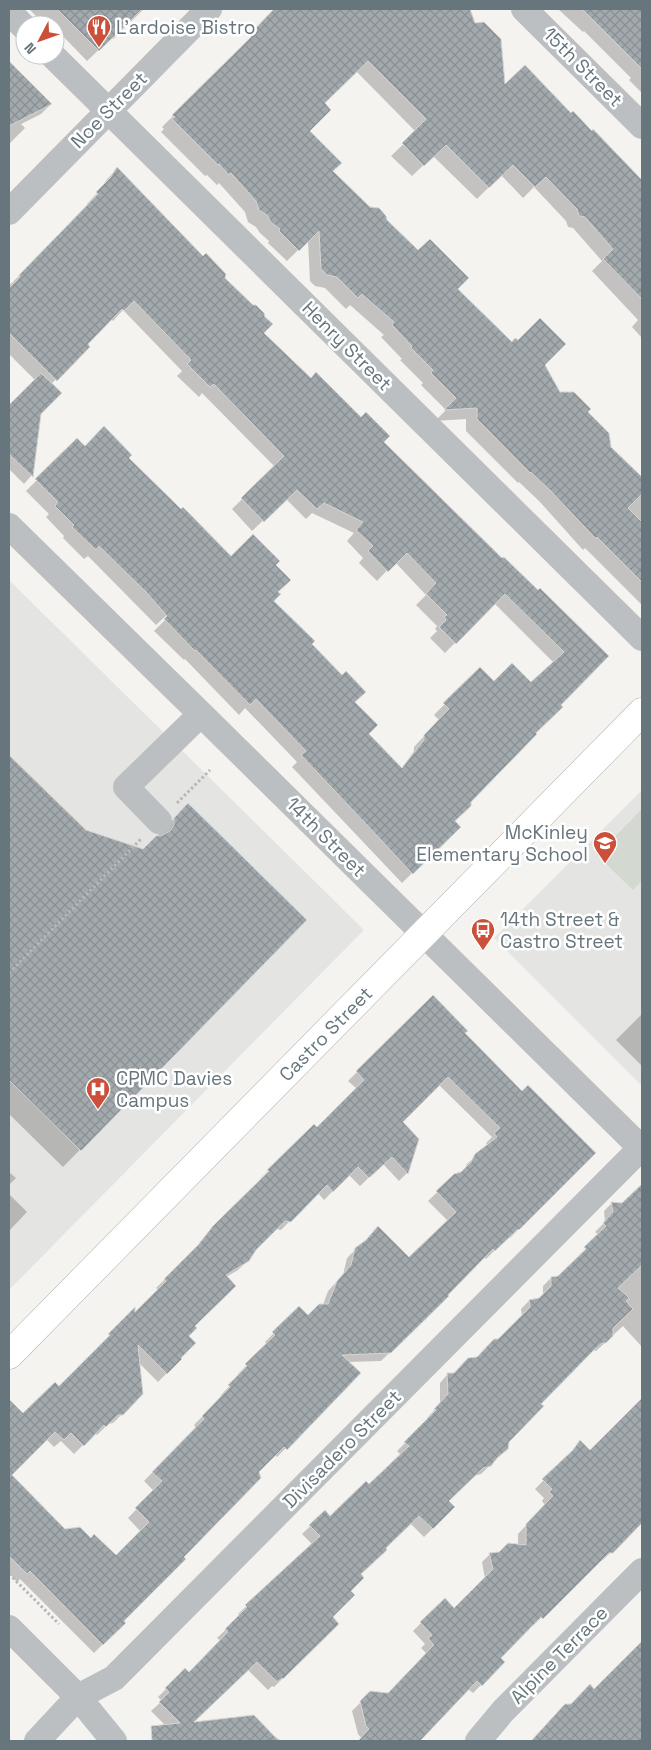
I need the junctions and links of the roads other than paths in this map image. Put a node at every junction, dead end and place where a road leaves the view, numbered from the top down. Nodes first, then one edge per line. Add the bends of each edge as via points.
1 (210, 9) edge
2 (524, 9) edge
3 (62, 65) edge
4 (109, 111) junction
5 (642, 126) edge
6 (9, 212) edge
7 (9, 526) edge
8 (642, 638) edge
9 (642, 712) edge
10 (202, 714) junction
11 (159, 821) road end
12 (424, 934) junction
13 (642, 1148) edge
14 (9, 1354) edge
15 (642, 1571) edge
16 (9, 1628) edge
17 (78, 1697) junction
18 (37, 1741) edge
19 (114, 1741) edge
20 (478, 1741) edge

1 - 4 street, Noe Street
2 - 5 street, 15th Street
3 - 4 street, Henry Street
4 - 6 street, Noe Street
4 - 8 street, Henry Street
7 - 10 street, 14th Street
9 - 12 main road, Castro Street
10 - 11 street via 126,787
10 - 12 street, 14th Street
12 - 13 street, 14th Street
12 - 14 main road, Castro Street
13 - 17 street, Divisadero Street via 114,1678
15 - 20 street, Alpine Terrace
16 - 17 street
17 - 18 street, Divisadero Street
17 - 19 street

